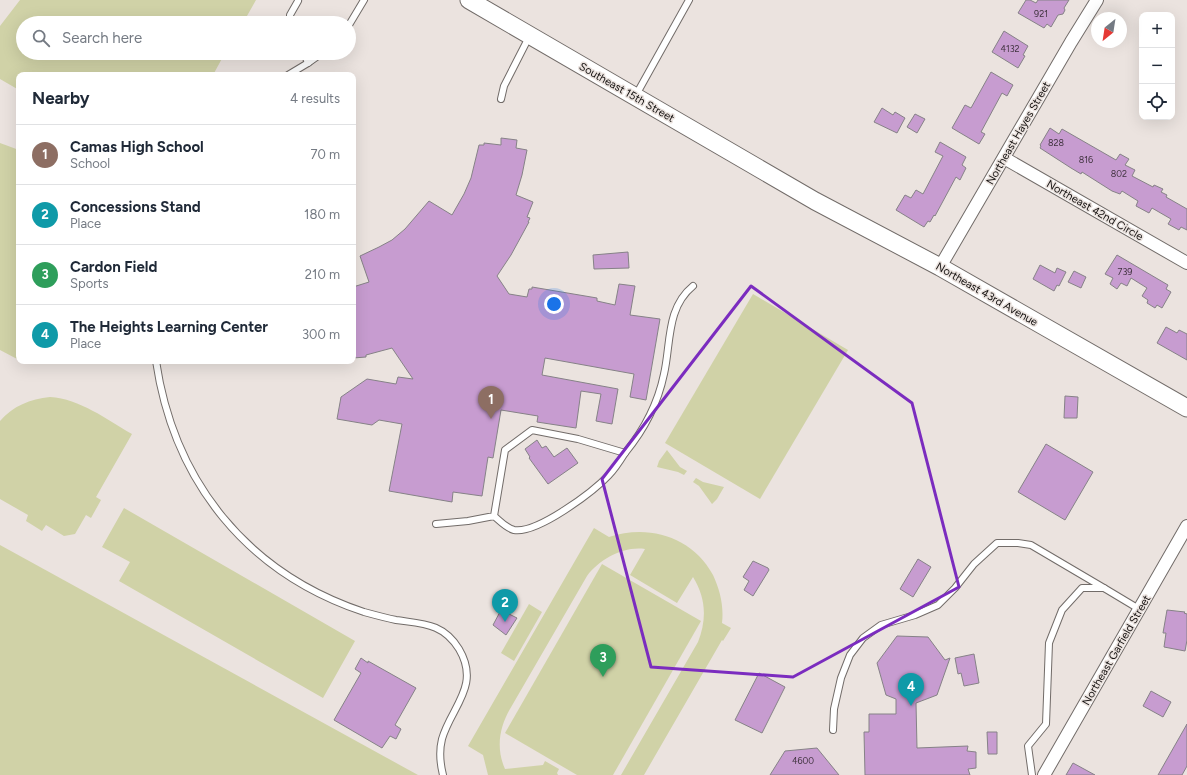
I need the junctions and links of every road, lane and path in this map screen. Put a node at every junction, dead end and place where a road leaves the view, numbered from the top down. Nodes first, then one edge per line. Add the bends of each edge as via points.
1 (364, 0) edge
2 (469, 0) edge
3 (689, 0) edge
4 (1097, 0) edge
5 (298, 1) edge
6 (290, 16) edge
7 (354, 16) edge
8 (530, 36) junction
9 (307, 60) edge
10 (312, 60) edge
11 (308, 63) junction
12 (293, 72) edge
13 (635, 97) junction
14 (501, 99) dead end
15 (1004, 158) junction
16 (786, 184) joint
17 (1187, 263) edge
18 (940, 267) junction
19 (693, 286) dead end
20 (156, 364) edge
21 (1187, 408) edge
22 (625, 453) junction
23 (494, 516) junction
24 (436, 524) dead end
25 (1187, 526) edge
26 (1104, 588) junction
27 (1139, 609) junction
28 (833, 730) dead end
29 (443, 775) edge
30 (1032, 775) edge
31 (1044, 775) edge

1 - 7 lane
2 - 8 street, Southeast 15th Street
3 - 13 lane
4 - 15 street, Northeast Hayes Street
5 - 6 lane
8 - 13 street, Southeast 15th Street
8 - 14 lane via 504,86
9 - 11 lane
10 - 11 lane
11 - 12 lane
13 - 16 street, Southeast 15th Street
15 - 17 street, Northeast 42nd Circle
15 - 18 street, Northeast Hayes Street
16 - 18 street, Northeast 43rd Avenue
18 - 21 street, Northeast 43rd Avenue
19 - 22 lane via 682,298 673,316 664,374 653,409 637,440
20 - 29 lane via 166,410 194,476 220,513 248,544 308,588 364,612 433,626 444,633 459,649 465,665 465,688 442,740 440,758
22 - 23 lane via 608,476 560,514 523,530 514,530
22 - 23 lane via 578,439 532,430 506,450
23 - 24 lane
25 - 27 street, Northeast Garfield Street
26 - 27 lane
26 - 28 lane via 1031,545 997,544 974,564 938,605 881,625 863,638 850,655 841,678 834,709
26 - 30 lane via 1082,588 1062,610 1049,643 1046,724 1028,746
27 - 31 street, Northeast Garfield Street

